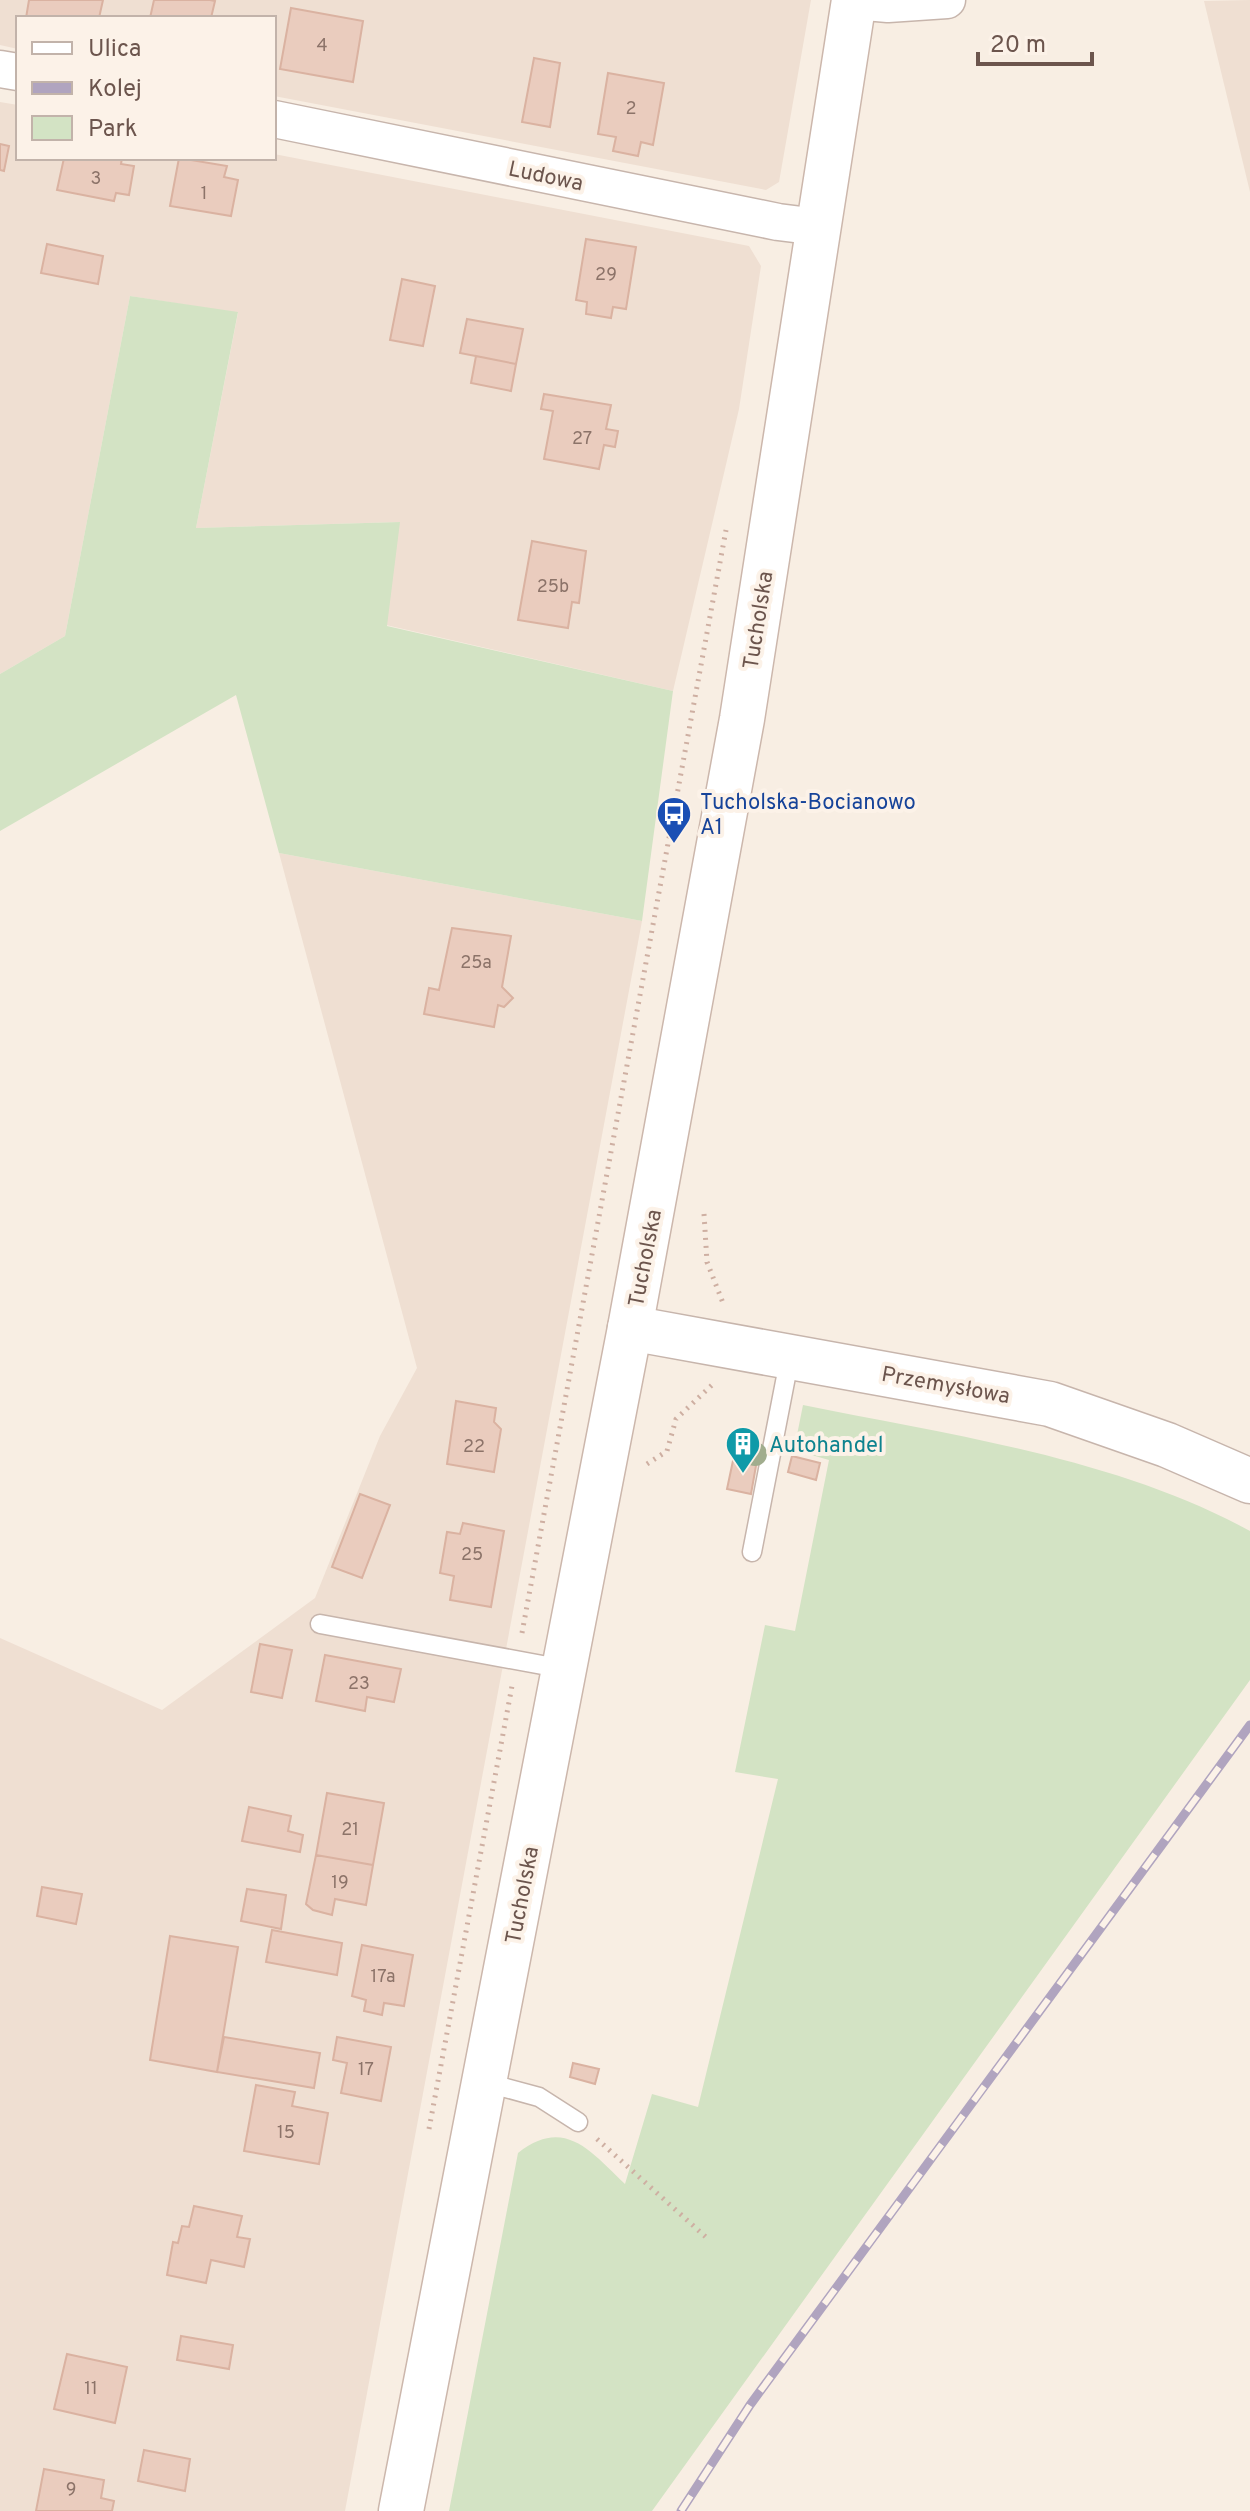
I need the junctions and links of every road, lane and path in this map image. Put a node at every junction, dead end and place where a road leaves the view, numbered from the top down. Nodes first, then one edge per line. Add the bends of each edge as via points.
1 (854, 0) edge
2 (947, 0) edge
3 (276, 119) edge
4 (818, 227) junction
5 (727, 528) dead end
6 (704, 1214) dead end
7 (726, 1312) dead end
8 (630, 1328) junction
9 (786, 1375) junction
10 (647, 1464) dead end
11 (1250, 1481) edge
12 (752, 1552) dead end
13 (320, 1624) dead end
14 (517, 1659) junction
15 (564, 1669) junction
16 (484, 2082) junction
17 (578, 2122) joint
18 (427, 2142) dead end
19 (708, 2239) dead end
20 (401, 2511) edge

1 - 2 street
1 - 4 main road, Tucholska
3 - 4 street, Ludowa
4 - 8 main road, Tucholska via 742,719
5 - 14 path
6 - 7 path via 707,1262
8 - 9 main road, Przemysłowa
8 - 15 main road, Tucholska
9 - 10 path via 712,1385 676,1419 667,1451
9 - 11 main road, Przemysłowa via 1050,1404
9 - 12 lane
13 - 14 lane
14 - 15 lane
14 - 18 path
15 - 16 main road, Tucholska
16 - 17 lane via 539,2097
16 - 20 main road, Tucholska
17 - 19 path

